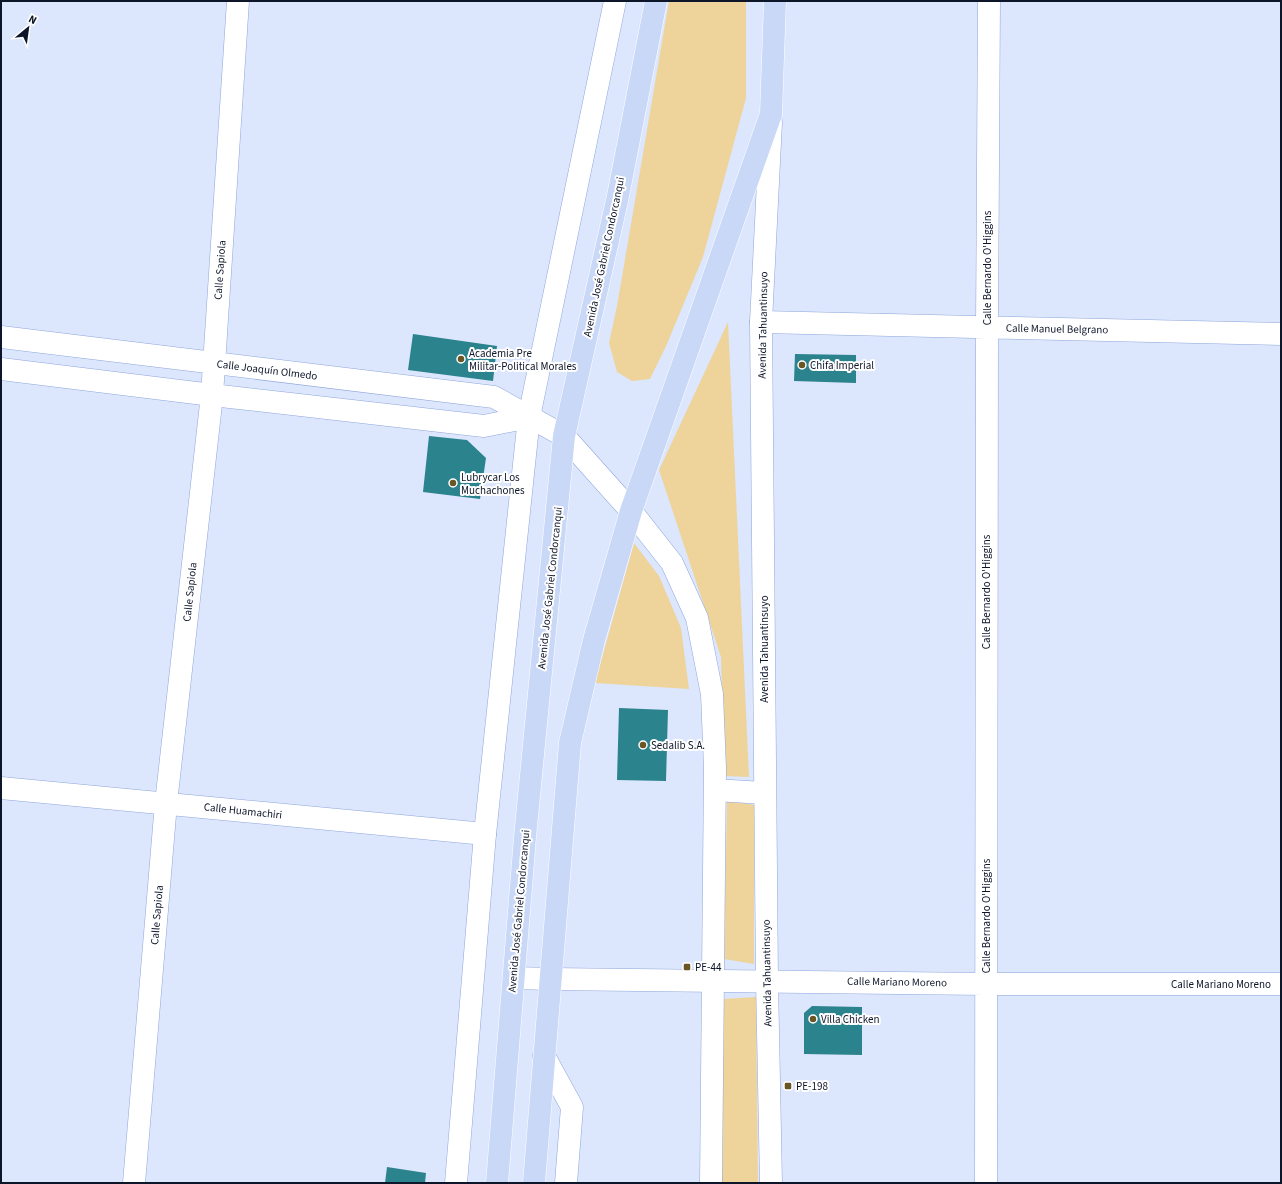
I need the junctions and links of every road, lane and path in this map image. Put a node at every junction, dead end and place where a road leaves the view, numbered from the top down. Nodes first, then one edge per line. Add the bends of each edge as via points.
1 (238, 1) edge
2 (615, 1) edge
3 (656, 1) edge
4 (775, 1) edge
5 (989, 1) edge
6 (771, 114) junction
7 (761, 322) junction
8 (987, 328) junction
9 (1281, 334) edge
10 (1, 337) edge
11 (214, 364) junction
12 (1, 368) edge
13 (212, 395) junction
14 (529, 417) junction
15 (564, 436) junction
16 (631, 511) junction
17 (1, 788) edge
18 (715, 790) junction
19 (765, 793) junction
20 (166, 803) junction
21 (485, 834) junction
22 (514, 978) junction
23 (550, 979) junction
24 (712, 980) junction
25 (767, 981) junction
26 (986, 984) junction
27 (1281, 984) edge
28 (544, 1056) junction
29 (134, 1183) edge
30 (456, 1183) edge
31 (496, 1183) edge
32 (534, 1183) edge
33 (566, 1183) edge
34 (711, 1183) edge
35 (771, 1183) edge
36 (986, 1183) edge

1 - 11 street, Calle Sapiola
2 - 14 street
3 - 15 highway, Avenida José Gabriel Condorcanqui via 618,196
4 - 6 highway
5 - 8 street, Calle Bernardo O'Higgins
6 - 7 street, Avenida Tahuantinsuyo
6 - 16 highway
7 - 8 street, Calle Manuel Belgrano
7 - 19 street, Avenida Tahuantinsuyo
8 - 9 street, Calle Manuel Belgrano
8 - 26 street, Calle Bernardo O'Higgins
10 - 11 street, Calle Joaquín Olmedo
11 - 13 street, Calle Sapiola
11 - 14 street, Calle Joaquín Olmedo via 494,397
12 - 13 street
13 - 14 street via 484,426
13 - 20 street, Calle Sapiola
14 - 15 street, Calle Joaquín Olmedo
14 - 21 street
15 - 16 street
15 - 22 highway, Avenida José Gabriel Condorcanqui
16 - 18 street via 672,563 697,618 712,694
16 - 23 highway via 594,640 570,743
17 - 20 street, Calle Huamachiri
18 - 19 street
18 - 24 street
19 - 25 street, Avenida Tahuantinsuyo
20 - 21 street, Calle Huamachiri
20 - 29 street, Calle Sapiola
21 - 30 street
22 - 23 street, Calle Mariano Moreno
22 - 31 highway, Avenida José Gabriel Condorcanqui
23 - 24 street, Calle Mariano Moreno
23 - 28 highway
24 - 25 street, Calle Mariano Moreno
24 - 34 street
25 - 26 street, Calle Mariano Moreno
25 - 35 street, Avenida Tahuantinsuyo
26 - 27 street, Calle Mariano Moreno
26 - 36 street, Calle Bernardo O'Higgins
28 - 32 highway
28 - 33 street via 572,1107

